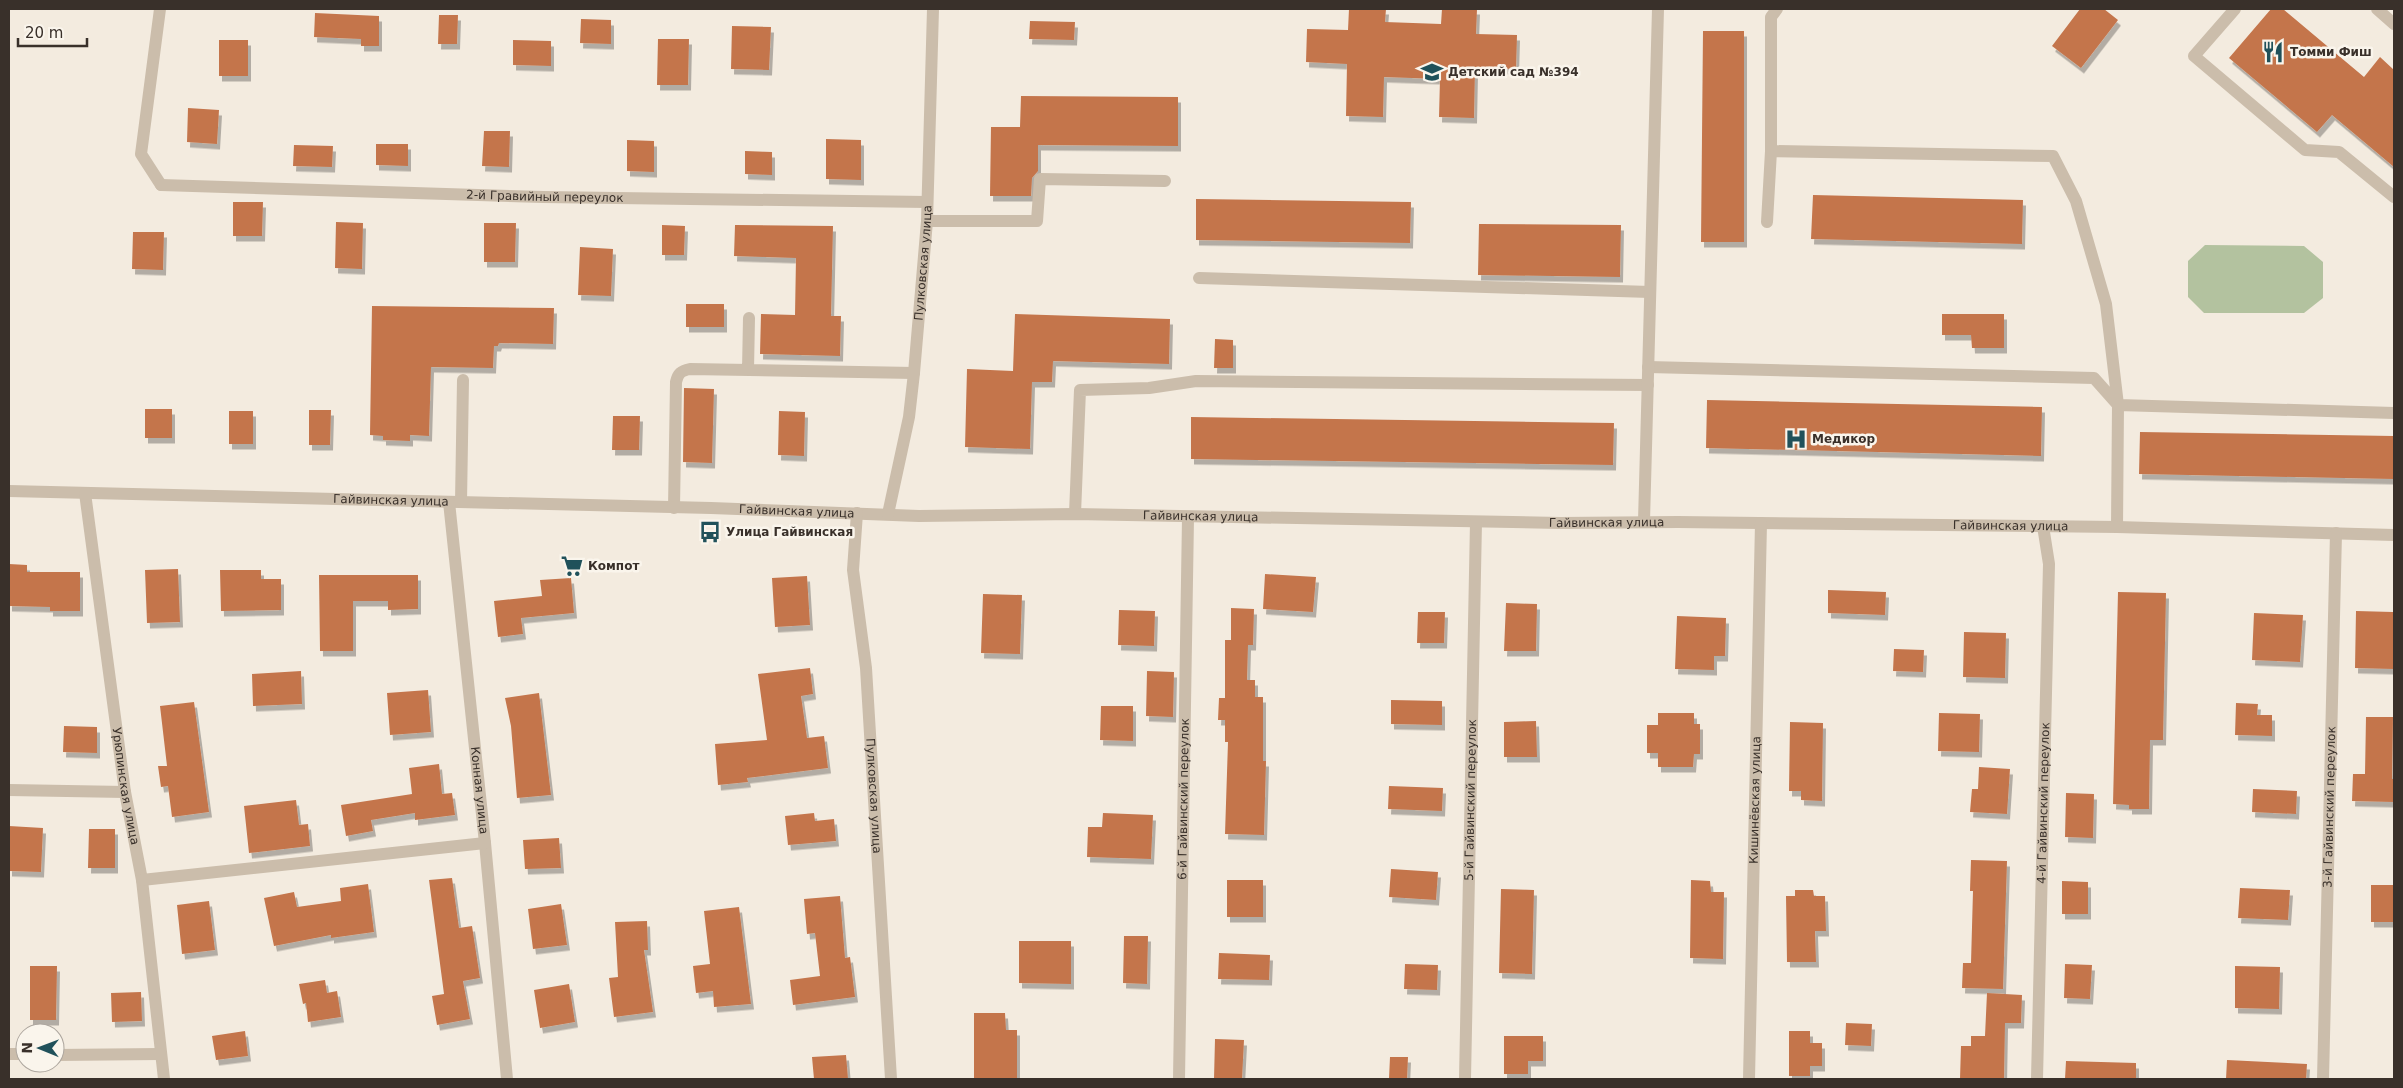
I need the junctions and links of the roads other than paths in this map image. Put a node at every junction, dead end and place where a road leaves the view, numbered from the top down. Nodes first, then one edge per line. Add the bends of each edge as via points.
1 (160, 9) edge
2 (933, 9) edge
3 (1658, 9) edge
4 (1777, 9) edge
5 (2235, 9) edge
6 (2377, 9) edge
7 (2394, 24) edge
8 (1771, 151) junction
9 (1165, 182) dead end
10 (2394, 197) edge
11 (927, 202) junction
12 (927, 221) junction
13 (1767, 222) dead end
14 (1199, 278) dead end
15 (1650, 292) junction
16 (749, 318) dead end
17 (1648, 367) junction
18 (748, 370) junction
19 (914, 373) junction
20 (463, 380) dead end
21 (1648, 385) junction
22 (2118, 405) junction
23 (2394, 413) edge
24 (9, 491) edge
25 (84, 493) junction
26 (455, 502) junction
27 (674, 508) junction
28 (858, 513) junction
29 (888, 514) junction
30 (1075, 514) junction
31 (1188, 518) junction
32 (1644, 521) junction
33 (1476, 522) junction
34 (1761, 523) junction
35 (2043, 526) junction
36 (2117, 527) junction
37 (2336, 533) junction
38 (2394, 535) edge
39 (9, 790) edge
40 (125, 792) junction
41 (485, 843) junction
42 (142, 880) junction
43 (160, 1054) junction
44 (65, 1055) edge
45 (164, 1079) edge
46 (507, 1079) edge
47 (891, 1079) edge
48 (1179, 1079) edge
49 (1466, 1079) edge
50 (1749, 1079) edge
51 (2036, 1079) edge
52 (2322, 1079) edge

1 - 11 street, 2-й Гравийный переулок via 141,154 161,185 553,197
2 - 11 street, Пулковская улица
3 - 15 street
4 - 8 street via 1771,17
5 - 10 street via 2194,56 2305,150 2339,152
6 - 7 street
8 - 13 street
8 - 22 street via 2053,156 2076,202 2106,304
9 - 12 street via 1040,179 1037,220
11 - 12 street, Пулковская улица
12 - 19 street, Пулковская улица
14 - 15 street
15 - 17 street
16 - 18 street
17 - 21 street
17 - 22 street via 2094,378
18 - 19 street
18 - 27 street via 690,369 678,374
19 - 29 street, Пулковская улица
20 - 26 street, Конная улица
21 - 30 street via 1196,381 1150,388 1080,390
21 - 32 street
22 - 23 street
22 - 36 street
24 - 25 street, Гайвинская улица
25 - 26 street, Гайвинская улица
25 - 40 street, Урюпинская улица
26 - 27 street, Гайвинская улица
26 - 41 street, Конная улица
27 - 28 street, Гайвинская улица
28 - 29 street, Гайвинская улица
28 - 47 street, Пулковская улица via 853,570 866,668
29 - 30 street, Гайвинская улица
30 - 31 street, Гайвинская улица
31 - 33 street, Гайвинская улица
31 - 48 street, 6-й Гайвинский переулок
32 - 33 street, Гайвинская улица
32 - 34 street, Гайвинская улица
33 - 49 street, 5-й Гайвинский переулок
34 - 35 street, Гайвинская улица
34 - 50 street, Кишинёвская улица
35 - 36 street, Гайвинская улица
35 - 51 street, 4-й Гайвинский переулок via 2049,564
36 - 37 street, Гайвинская улица
37 - 38 street, Гайвинская улица
37 - 52 street, 3-й Гайвинский переулок
39 - 40 street
40 - 42 street, Урюпинская улица
41 - 42 street
41 - 46 street, Конная улица
42 - 43 street, Урюпинская улица
43 - 44 street
43 - 45 street, Урюпинская улица

